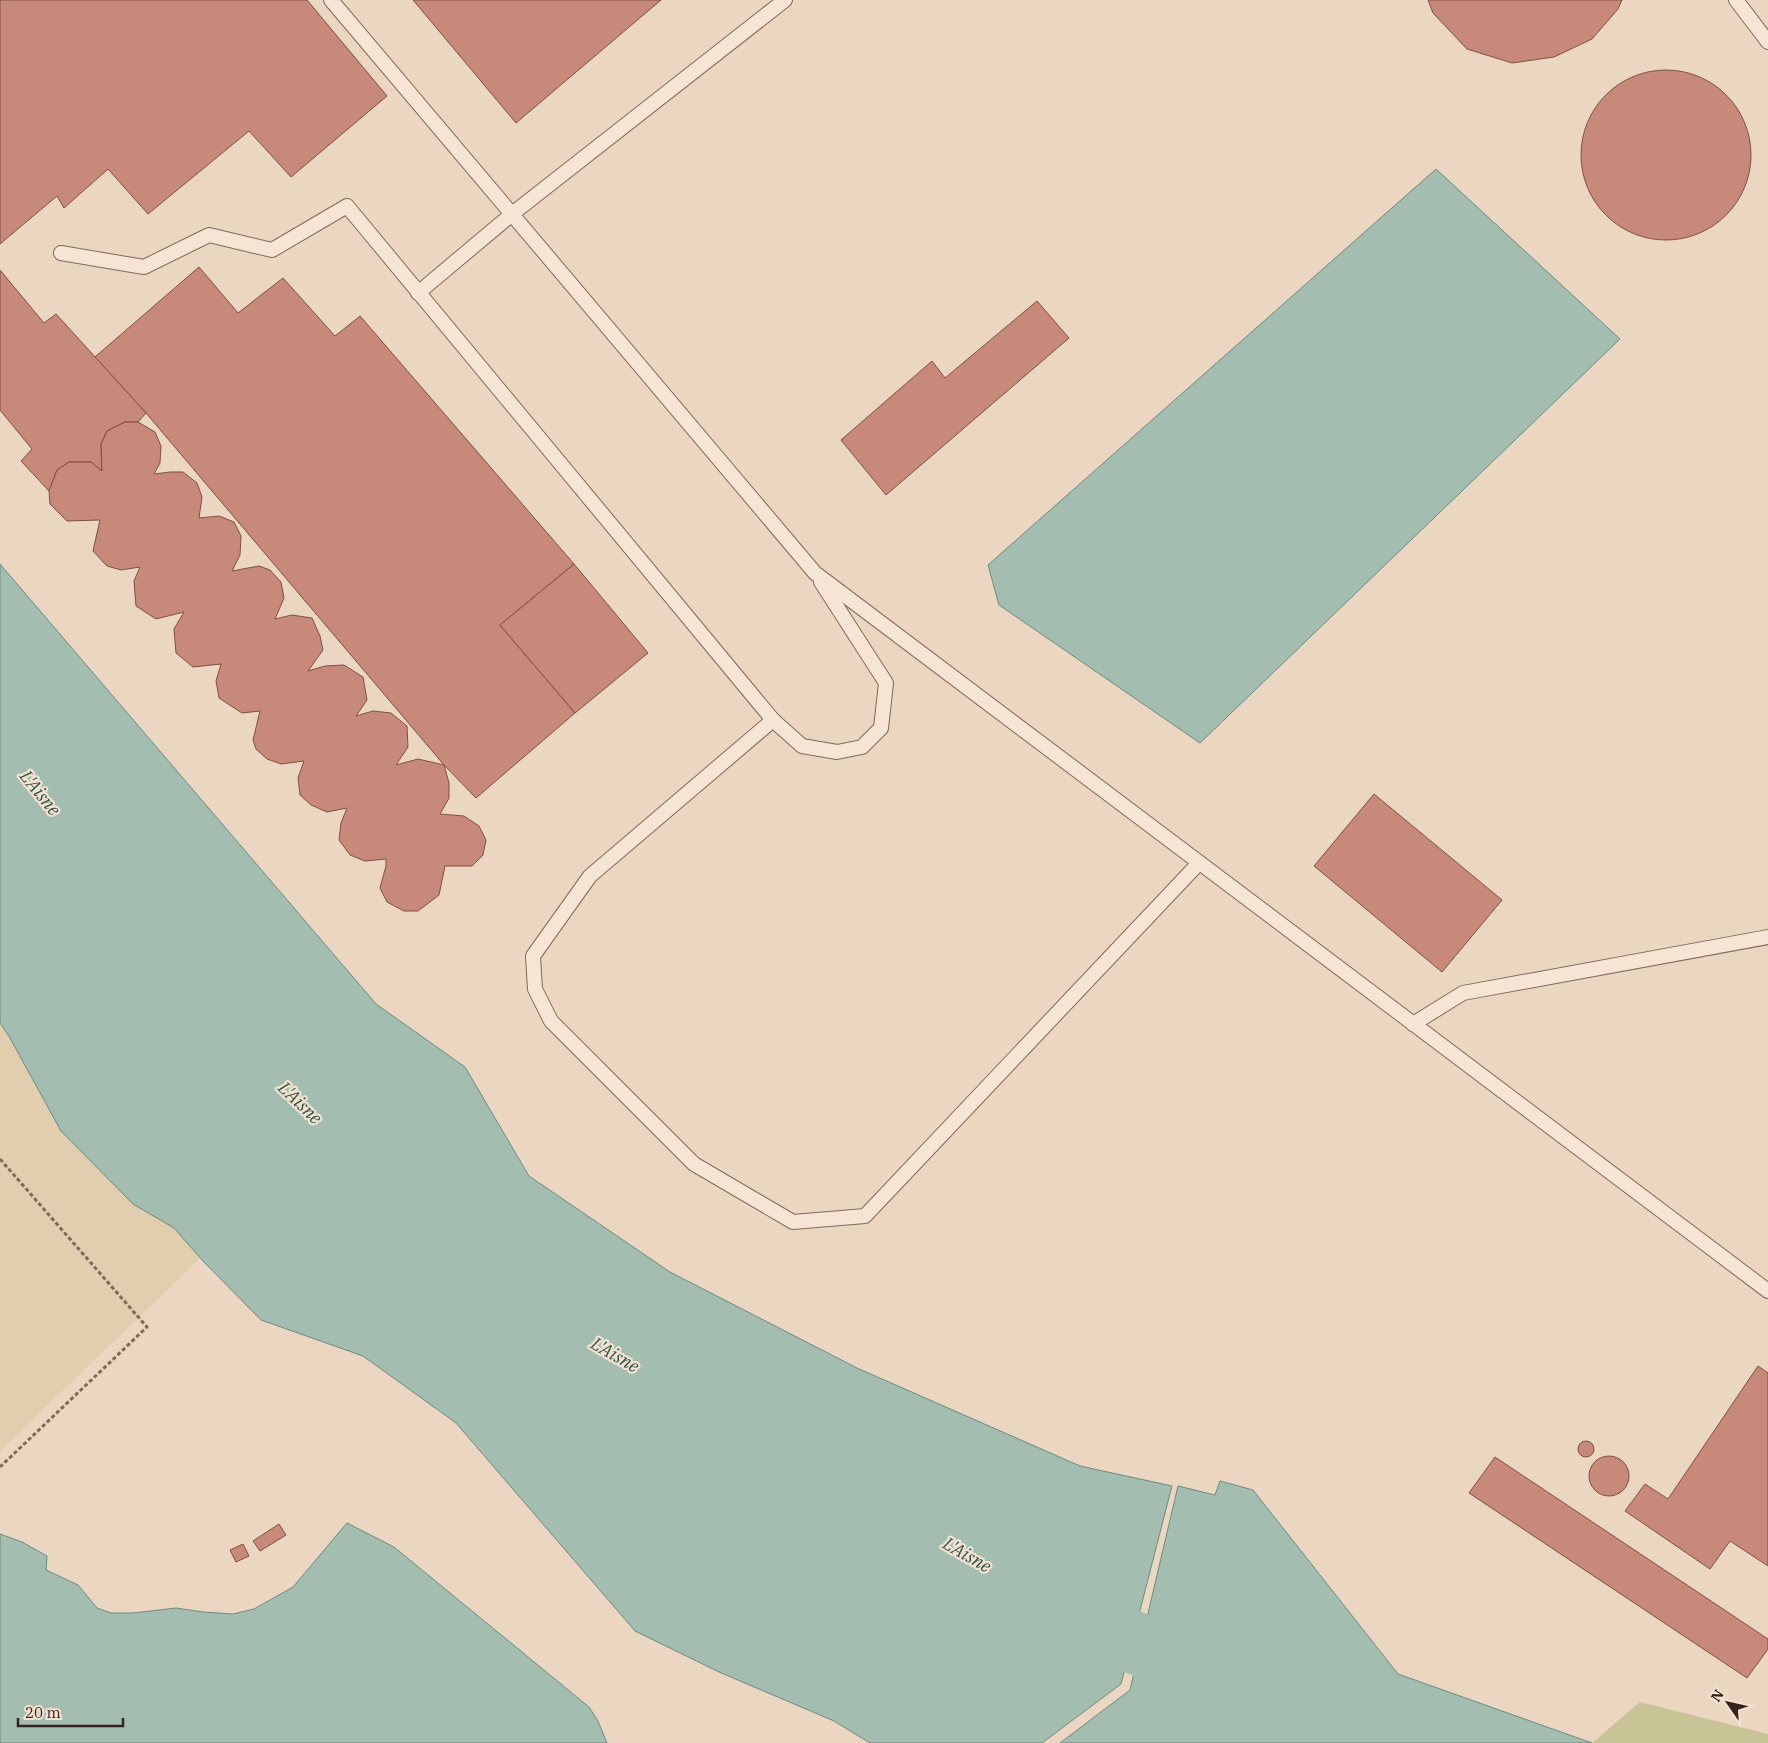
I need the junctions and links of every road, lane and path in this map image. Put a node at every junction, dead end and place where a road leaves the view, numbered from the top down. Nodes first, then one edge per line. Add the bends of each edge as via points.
1 (332, 0) edge
2 (785, 0) edge
3 (1736, 0) edge
4 (1768, 42) edge
5 (512, 214) junction
6 (62, 253) dead end
7 (418, 293) junction
8 (815, 573) junction
9 (773, 720) junction
10 (1199, 864) junction
11 (1768, 937) edge
12 (1413, 1024) junction
13 (0, 1159) edge
14 (1768, 1291) edge
15 (0, 1467) edge

1 - 5 lane
2 - 5 lane
3 - 4 lane
5 - 7 lane
5 - 8 lane
6 - 7 lane via 144,267 209,235 272,250 347,206
7 - 9 lane
8 - 9 lane via 886,683 881,728 862,747 837,752 802,746
8 - 10 lane
9 - 10 lane via 590,876 534,956 535,989 551,1022 694,1164 792,1222 865,1216
10 - 12 lane
11 - 12 lane via 1463,993
12 - 14 lane
13 - 15 path via 147,1327

